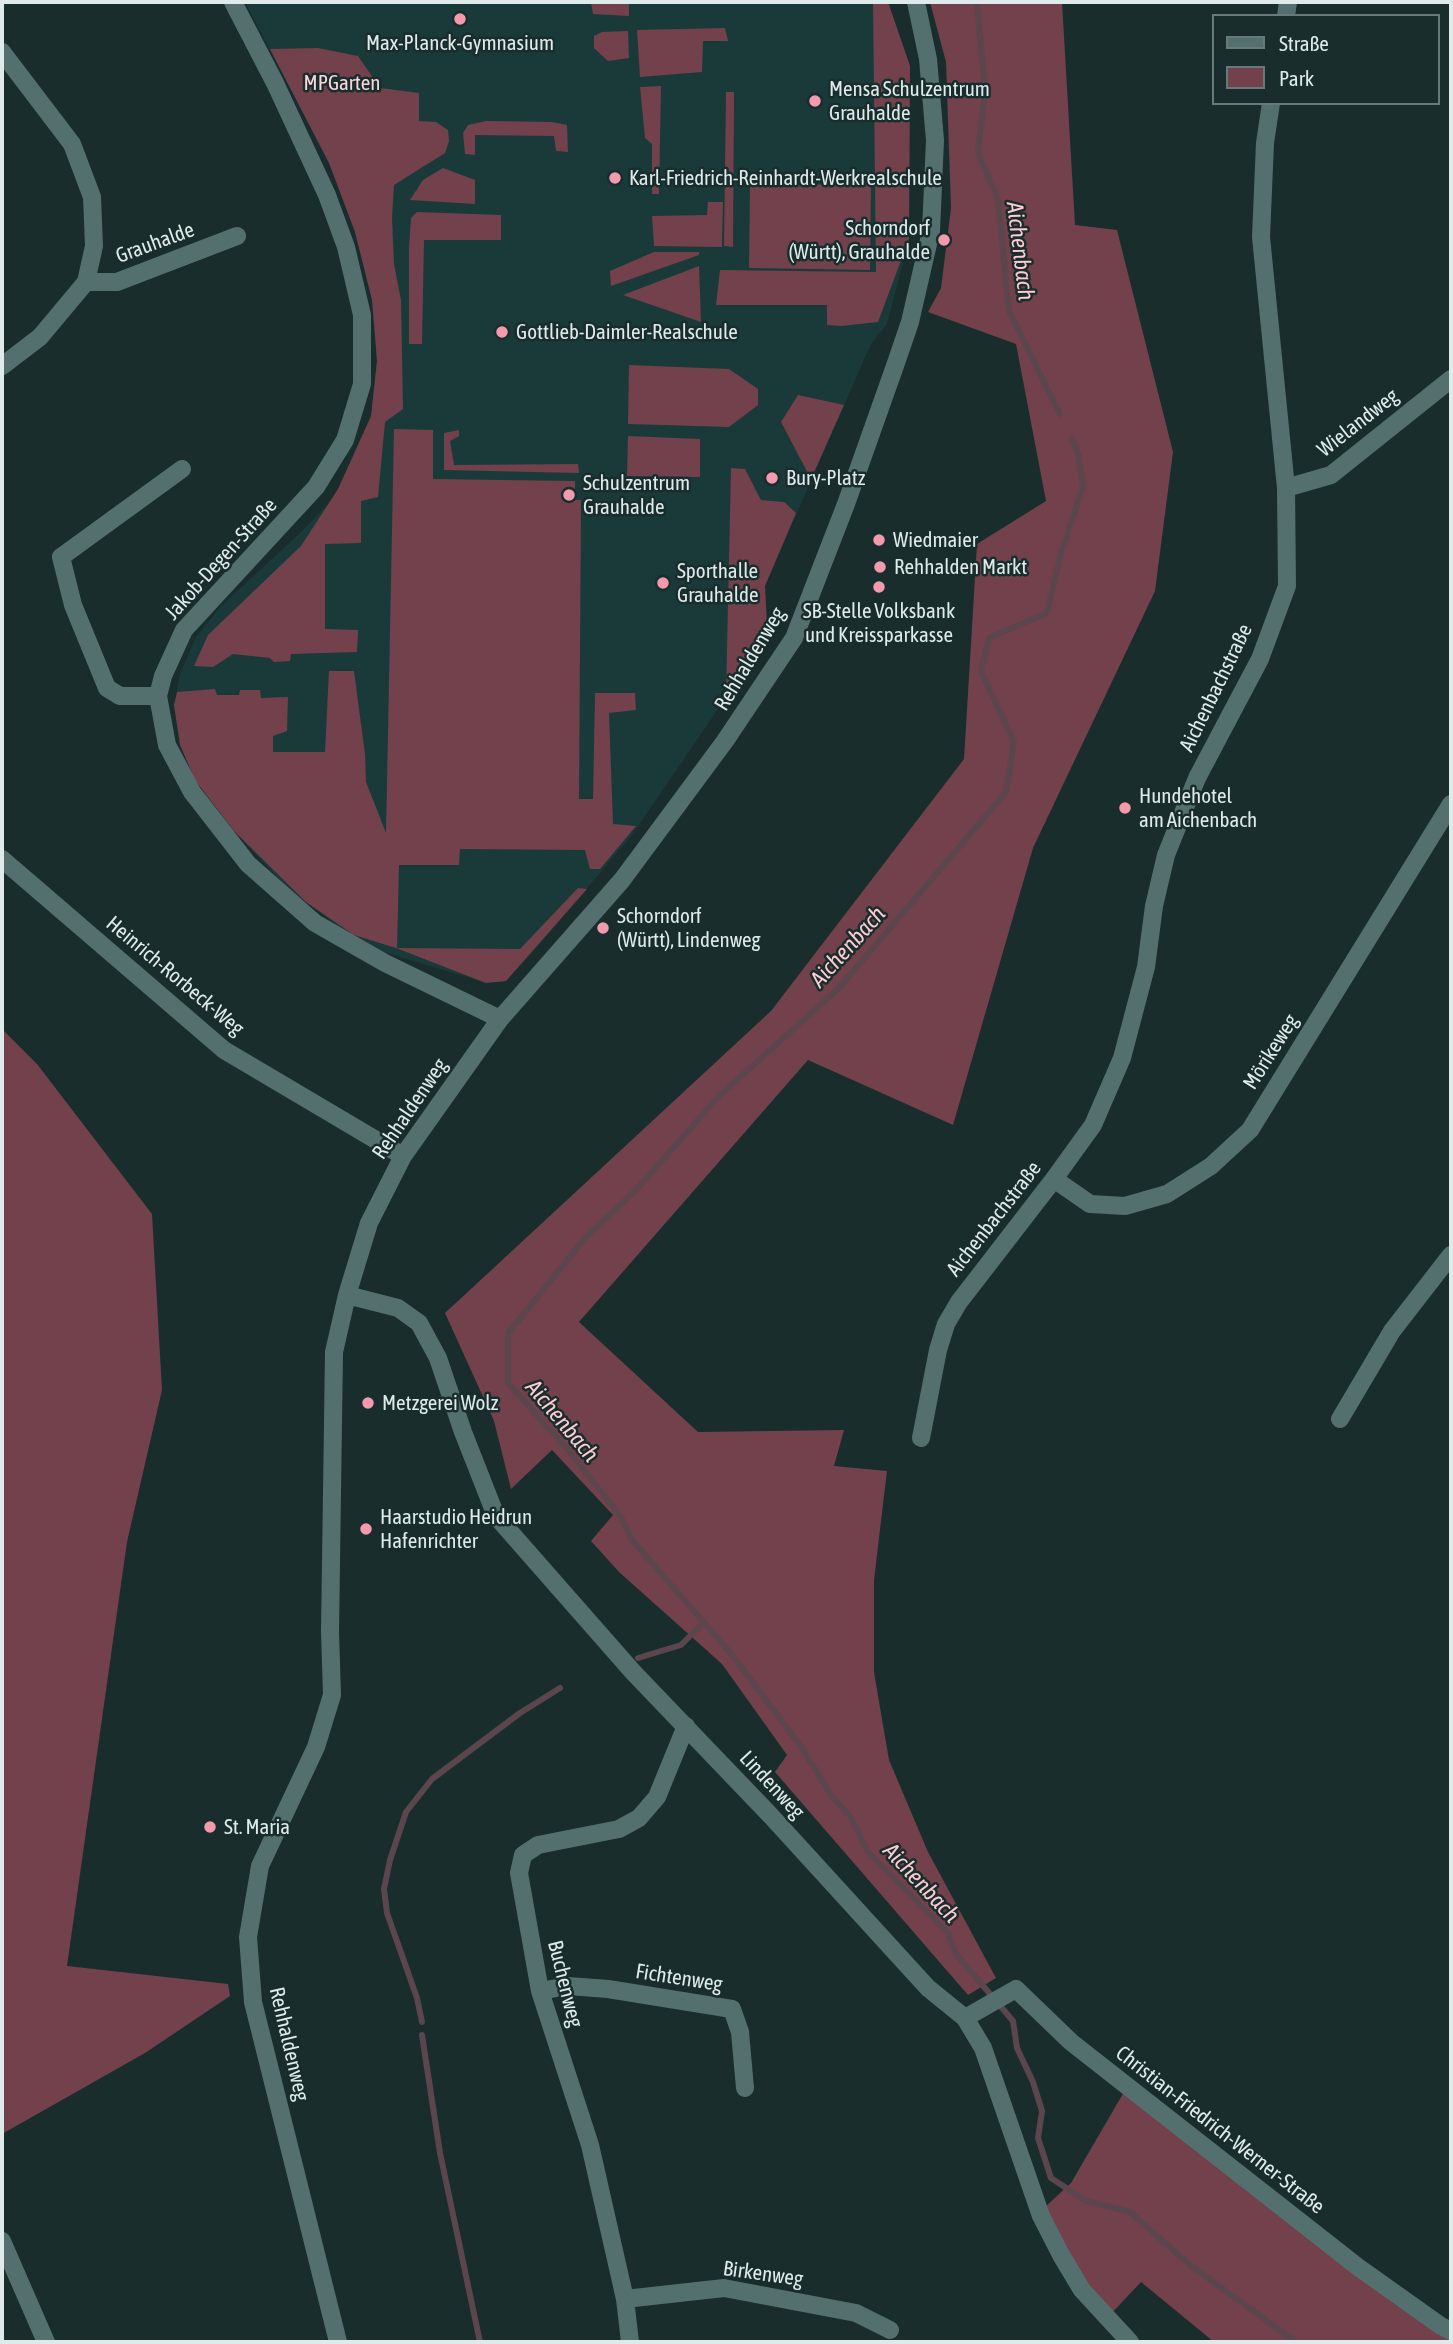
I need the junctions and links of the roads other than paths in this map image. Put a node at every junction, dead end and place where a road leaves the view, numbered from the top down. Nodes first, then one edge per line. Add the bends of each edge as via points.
1 (233, 2) edge
2 (916, 2) edge
3 (2, 52) edge
4 (1271, 105) edge
5 (237, 236) dead end
6 (86, 282) junction
7 (2, 366) edge
8 (1451, 379) edge
9 (182, 469) dead end
10 (1286, 488) junction
11 (158, 696) junction
12 (1451, 804) edge
13 (2, 859) edge
14 (499, 1019) junction
15 (402, 1156) junction
16 (1054, 1179) junction
17 (1451, 1255) edge
18 (347, 1295) junction
19 (1340, 1419) dead end
20 (921, 1438) dead end
21 (686, 1726) junction
22 (540, 1991) junction
23 (965, 2018) junction
24 (745, 2088) dead end
25 (2, 2241) edge
26 (625, 2299) junction
27 (890, 2330) dead end
28 (1451, 2331) edge
29 (46, 2342) edge
30 (338, 2342) edge
31 (630, 2342) edge
32 (1130, 2342) edge

1 - 11 street, Jakob-Degen-Straße via 327,195 346,247 362,315 362,384 345,440 316,487 184,630
2 - 14 street, Rehhaldenweg via 928,59 935,140 931,231 910,322 808,606 794,638 725,741 622,880
3 - 6 street via 72,144 92,197 94,246
4 - 10 street, Aichenbachstraße via 1261,237
5 - 6 street, Grauhalde via 117,282
6 - 7 street via 40,337
8 - 10 street, Wielandweg via 1331,475
9 - 11 street via 61,557 73,605 107,688 120,696
10 - 16 street, Aichenbachstraße via 1287,586 1260,659 1196,778 1166,855 1146,967 1122,1058 1093,1125
11 - 14 street, Jakob-Degen-Straße via 167,745 192,792 248,864 315,923
12 - 16 street, Mörikeweg via 1250,1130 1211,1166 1167,1194 1125,1206 1090,1204
13 - 15 street, Heinrich-Rorbeck-Weg via 225,1050
14 - 15 street, Rehhaldenweg
15 - 18 street, Rehhaldenweg via 369,1223
16 - 20 street, Aichenbachstraße via 946,1324
17 - 19 street via 1392,1331
18 - 21 street, Lindenweg via 398,1308 419,1323 438,1358 496,1516
18 - 30 street, Rehhaldenweg via 334,1352 332,1695 316,1747 260,1866 248,1937 253,2002
21 - 22 street, Buchenweg via 657,1797 639,1818 619,1829 538,1845 523,1856 519,1874
21 - 23 street, Lindenweg via 928,1988
22 - 24 street, Fichtenweg via 568,1986 608,1989 732,2009 740,2032
22 - 26 street, Buchenweg via 590,2146
23 - 28 street, Christian-Friedrich-Werner-Straße via 1016,1989 1071,2042 1358,2267
23 - 32 street, Lindenweg via 983,2048 1041,2216 1060,2255 1082,2290
25 - 29 street
26 - 27 street, Birkenweg via 724,2288 856,2313
26 - 31 street, Buchenweg

